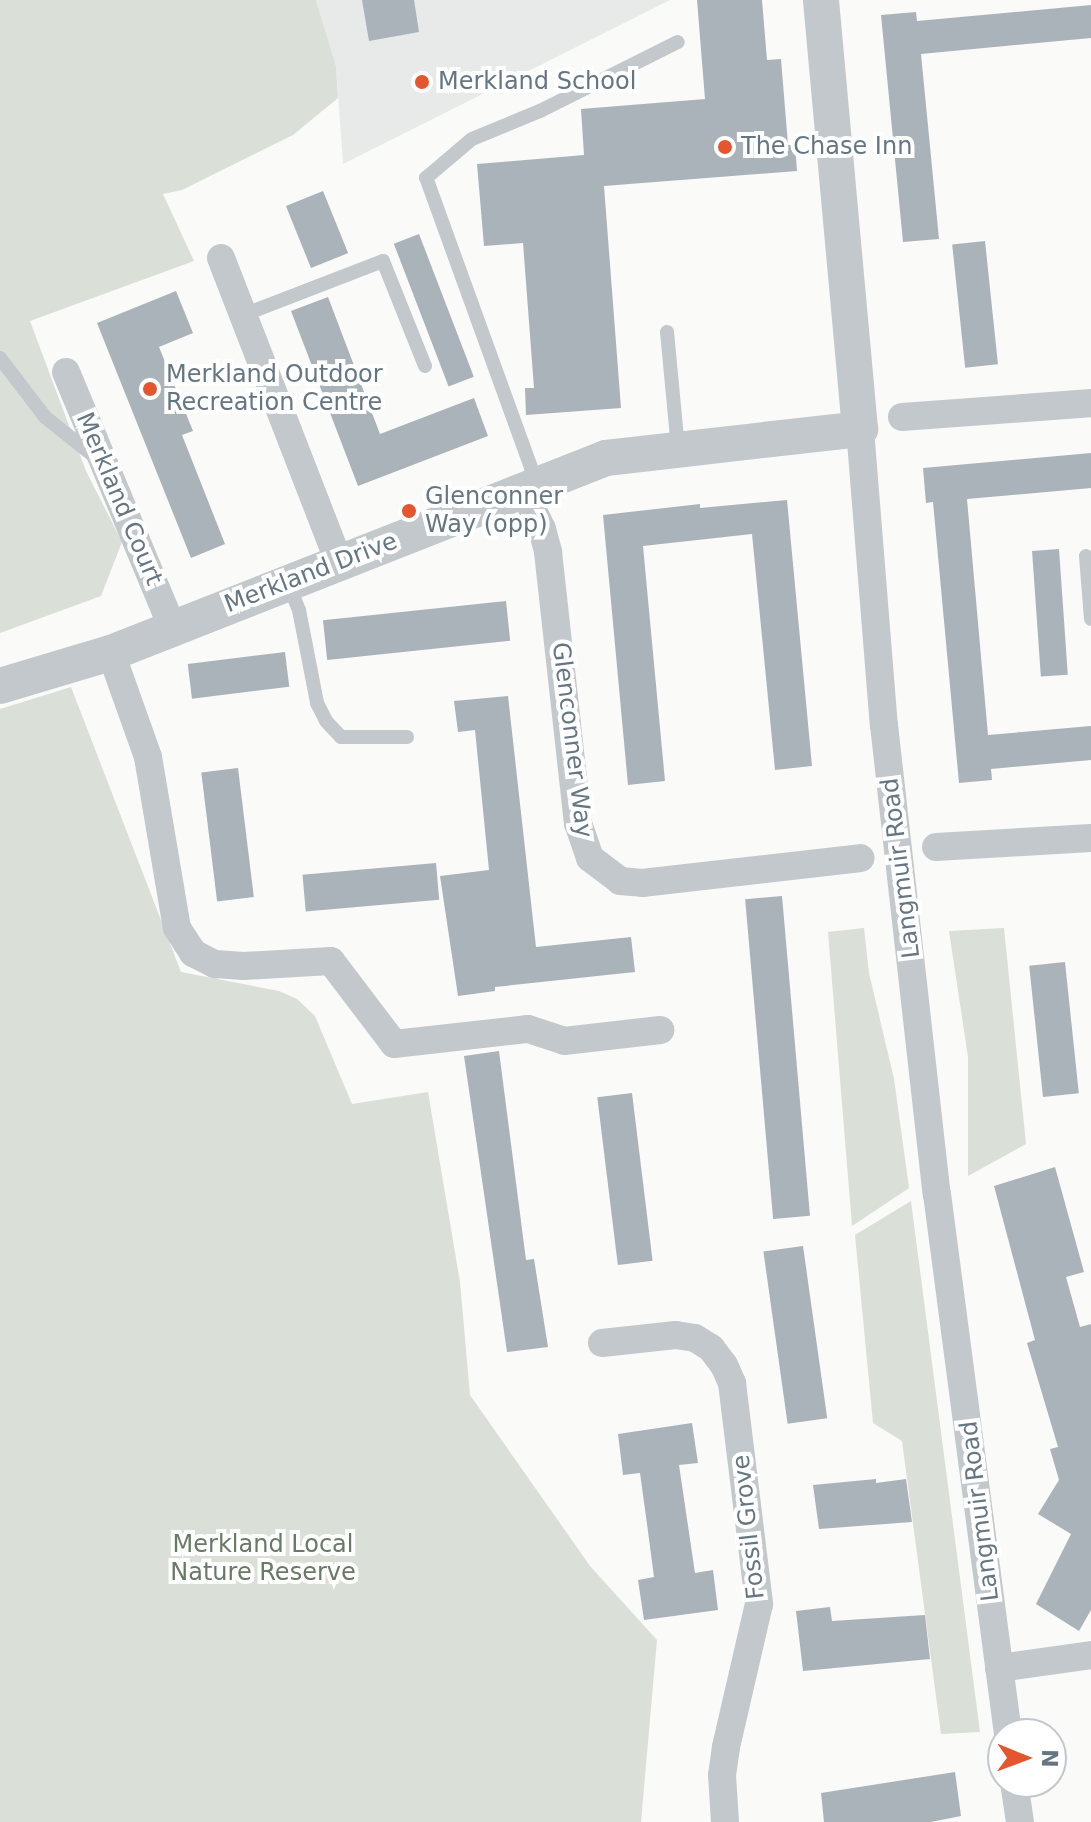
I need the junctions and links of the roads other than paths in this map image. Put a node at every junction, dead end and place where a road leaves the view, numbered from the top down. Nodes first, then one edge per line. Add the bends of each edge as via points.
1 (821, 0) edge
2 (678, 42) dead end
3 (221, 258) dead end
4 (243, 315) junction
5 (667, 332) dead end
6 (0, 358) edge
7 (425, 366) dead end
8 (66, 372) dead end
9 (1091, 403) edge
10 (902, 417) dead end
11 (860, 429) junction
12 (678, 449) junction
13 (104, 464) junction
14 (530, 487) junction
15 (1086, 556) dead end
16 (339, 563) junction
17 (288, 583) junction
18 (1091, 619) edge
19 (172, 627) junction
20 (111, 653) junction
21 (0, 686) edge
22 (407, 737) dead end
23 (1091, 838) edge
24 (936, 847) dead end
25 (861, 858) dead end
26 (660, 1030) dead end
27 (602, 1343) dead end
28 (1091, 1655) edge
29 (999, 1668) junction
30 (1006, 1718) edge
31 (1016, 1798) edge
32 (725, 1822) edge
33 (1020, 1822) edge

1 - 11 street, Langmuir Road
2 - 14 lane via 472,139 426,178
3 - 4 street
4 - 7 lane via 383,261
4 - 16 street
5 - 12 lane
6 - 13 lane via 45,417
8 - 13 street, Merkland Court
9 - 10 street
11 - 12 street, Merkland Drive
11 - 29 street, Langmuir Road via 884,725 937,1194
12 - 14 street, Merkland Drive via 606,458
13 - 19 street, Merkland Court
14 - 16 street, Merkland Drive
14 - 25 street, Glenconner Way via 548,552 578,823 590,858 620,881 642,883
15 - 18 lane
16 - 17 street, Merkland Drive
17 - 19 street, Merkland Drive
17 - 22 lane via 326,721 341,737
19 - 20 street, Merkland Drive
20 - 21 street, Merkland Drive
20 - 26 street via 148,757 177,928 193,953 215,964 244,966 331,961 394,1044 528,1029 564,1041
23 - 24 street
27 - 32 street, Fossil Grove via 676,1335 695,1338 711,1348 732,1383 759,1604 726,1747
28 - 29 street
29 - 30 street, Langmuir Road
31 - 33 street

